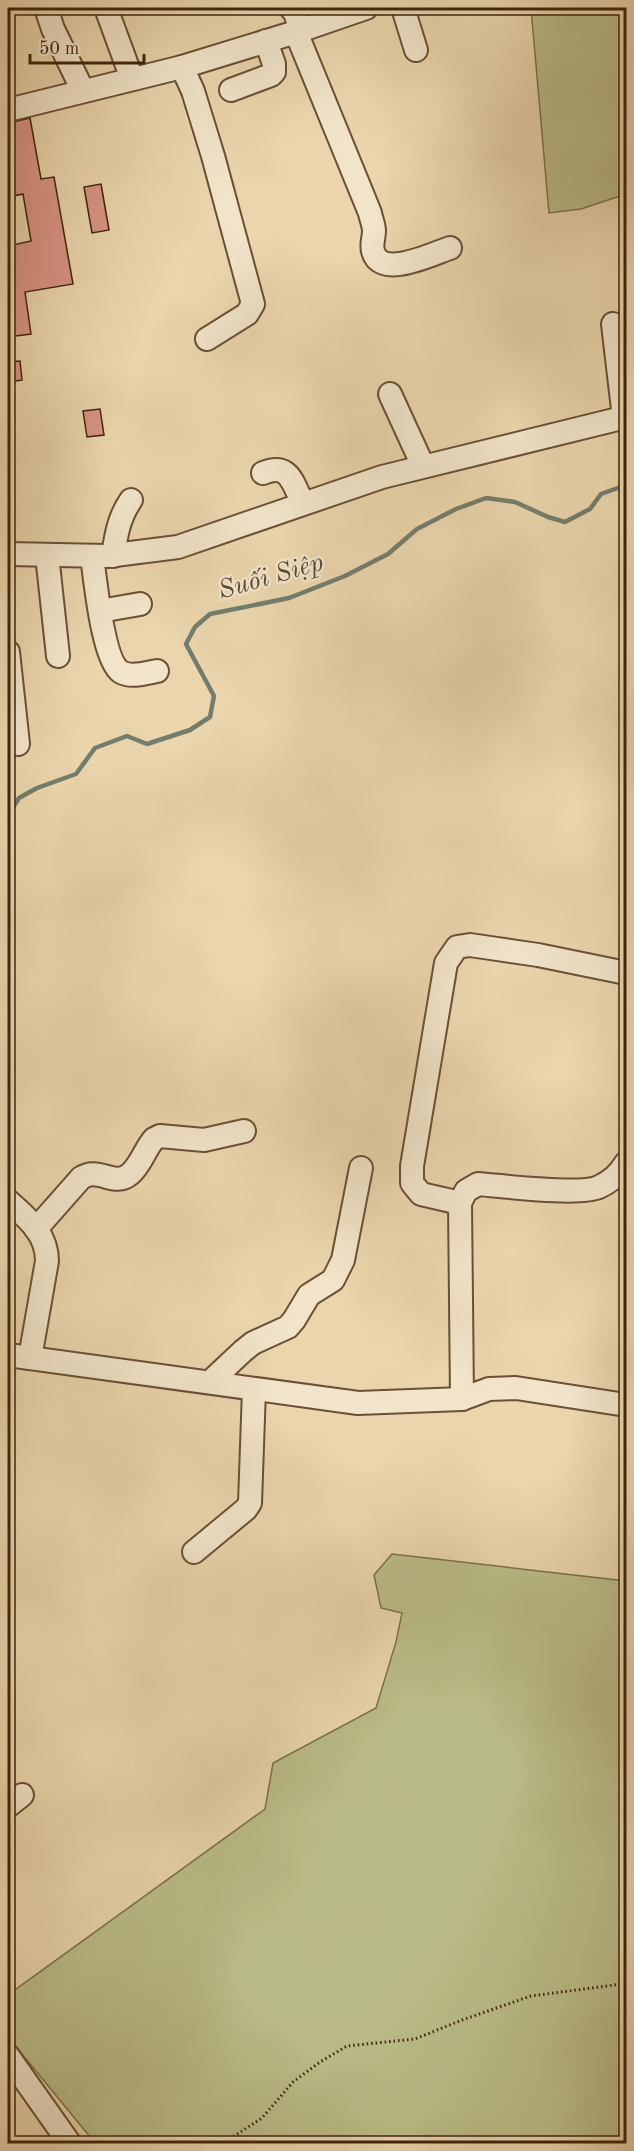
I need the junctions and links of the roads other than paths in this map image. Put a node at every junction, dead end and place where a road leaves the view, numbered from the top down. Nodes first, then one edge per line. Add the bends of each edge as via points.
1 (46, 8) edge
2 (106, 8) edge
3 (291, 8) edge
4 (366, 8) edge
5 (403, 8) edge
6 (298, 31) junction
7 (266, 41) junction
8 (416, 50) dead end
9 (182, 67) junction
10 (132, 79) junction
11 (231, 90) dead end
12 (82, 91) junction
13 (8, 110) edge
14 (450, 248) dead end
15 (613, 324) dead end
16 (207, 339) dead end
17 (390, 394) dead end
18 (625, 417) edge
19 (423, 466) junction
20 (263, 473) dead end
21 (131, 500) dead end
22 (303, 503) junction
23 (8, 554) edge
24 (47, 555) junction
25 (103, 556) junction
26 (140, 604) dead end
27 (100, 611) junction
28 (8, 652) edge
29 (58, 656) dead end
30 (157, 670) dead end
31 (18, 744) dead end
32 (627, 973) edge
33 (244, 1131) dead end
34 (627, 1163) edge
35 (361, 1168) dead end
36 (8, 1201) edge
37 (460, 1203) junction
38 (36, 1229) junction
39 (8, 1354) edge
40 (30, 1358) junction
41 (210, 1382) junction
42 (254, 1389) junction
43 (469, 1396) junction
44 (627, 1405) edge
45 (194, 1552) dead end
46 (8, 2056) edge
47 (70, 2144) edge

1 - 12 street
2 - 10 street
3 - 6 street
4 - 6 street
5 - 8 street
6 - 7 street
6 - 14 street via 369,213 376,258 396,266
7 - 9 street
7 - 11 street via 274,72
9 - 10 street
9 - 16 street via 213,156 254,304 247,314
10 - 12 street
12 - 13 street
15 - 18 street
17 - 19 street
18 - 19 street
19 - 22 street
20 - 22 street via 275,468 282,470
21 - 25 street
22 - 25 street via 178,547
23 - 24 street
24 - 25 street
24 - 29 street
25 - 27 street
26 - 27 street
27 - 30 street via 114,666 122,673 135,675
28 - 31 street
32 - 37 street via 538,955 470,945 457,947 446,963 412,1183 421,1194
33 - 38 street via 204,1140 160,1136 125,1178 88,1173 81,1178
34 - 37 street via 618,1176 597,1188 478,1185 466,1191
35 - 41 street via 343,1260 333,1280 309,1295 288,1327 243,1351
36 - 38 street
37 - 43 street
38 - 40 street via 43,1238 47,1261
39 - 40 street
40 - 41 street
41 - 42 street
42 - 43 street via 358,1403
42 - 45 street via 250,1503
43 - 44 street via 489,1389 516,1389
46 - 47 street

